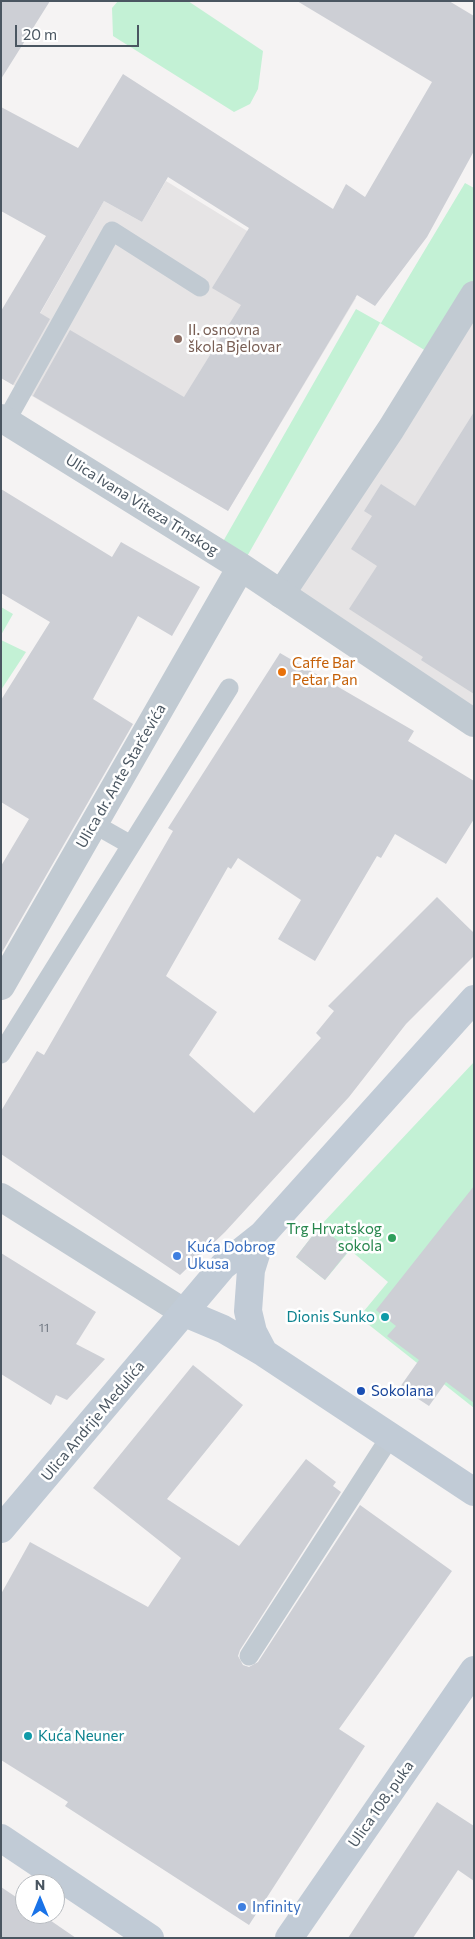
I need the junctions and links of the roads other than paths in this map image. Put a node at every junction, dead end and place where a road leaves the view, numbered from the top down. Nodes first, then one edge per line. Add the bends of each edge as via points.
1 (200, 287) dead end
2 (474, 295) edge
3 (4, 419) edge
4 (261, 580) junction
5 (228, 688) dead end
6 (474, 723) edge
7 (94, 824) junction
8 (131, 845) junction
9 (1, 986) edge
10 (474, 999) edge
11 (1, 1054) edge
12 (1, 1197) edge
13 (262, 1235) junction
14 (185, 1313) junction
15 (264, 1353) junction
16 (390, 1437) junction
17 (474, 1492) edge
18 (1, 1529) edge
19 (249, 1656) dead end
20 (474, 1670) edge
21 (1, 1838) edge
22 (150, 1938) edge
23 (289, 1938) edge

1 - 3 lane via 112,231
2 - 4 street, Ulica dr. Ante Starčevića via 391,429
3 - 4 street, Ulica Ivana Viteza Trnskog
4 - 6 street, Ulica Ivana Viteza Trnskog
4 - 7 street, Ulica dr. Ante Starčevića
5 - 8 lane
7 - 8 lane
7 - 9 street, Ulica dr. Ante Starčevića
8 - 11 lane
10 - 13 main road
12 - 14 street
13 - 14 main road via 223,1266
13 - 15 main road via 251,1270 248,1311
14 - 15 main road
14 - 18 main road, Ulica Andrije Medulića
15 - 16 main road
16 - 17 main road
16 - 19 lane
20 - 23 main road, Ulica 108. puka
21 - 22 main road

